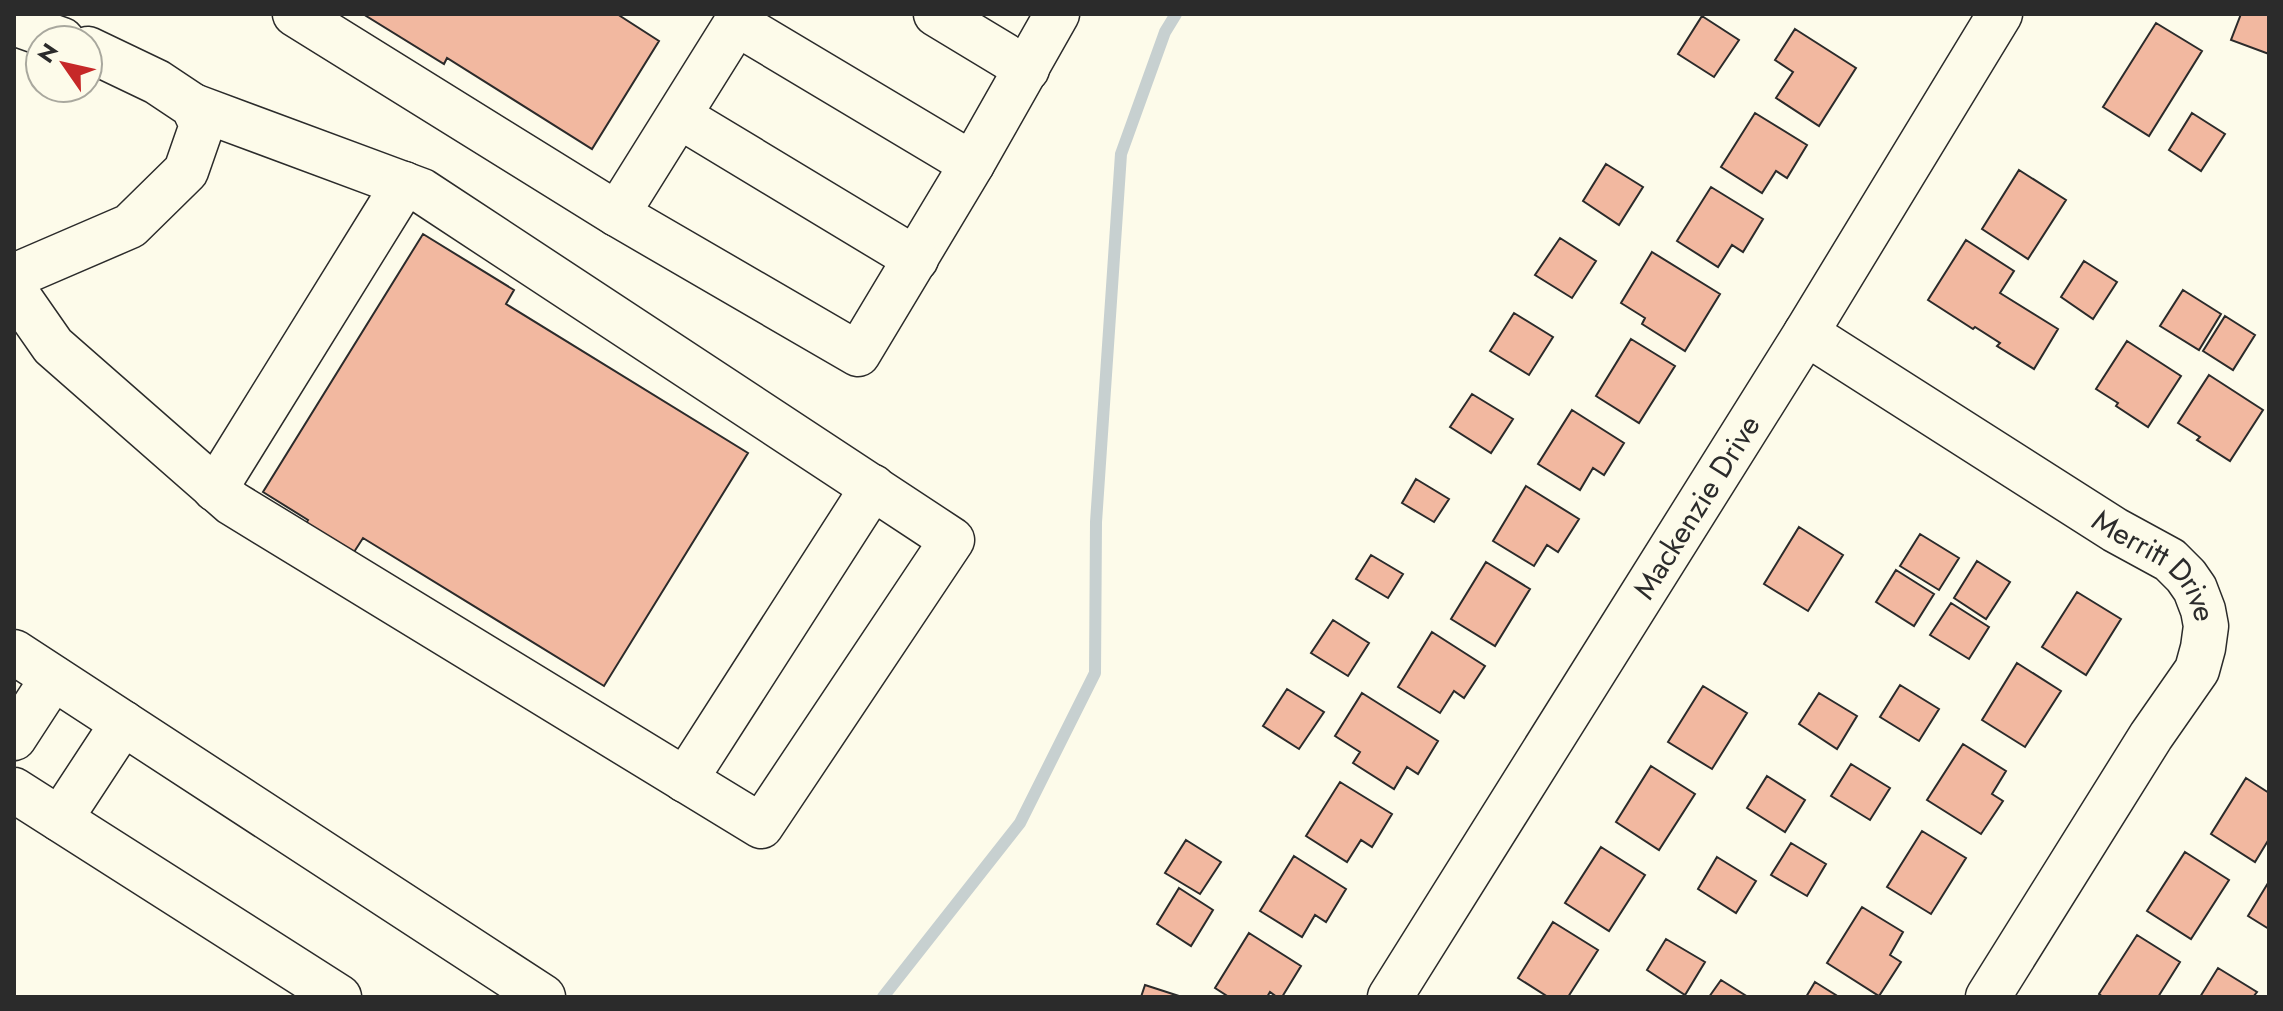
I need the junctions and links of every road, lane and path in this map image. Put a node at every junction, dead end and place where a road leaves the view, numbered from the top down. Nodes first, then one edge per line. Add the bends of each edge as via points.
1 (295, 14) edge
2 (936, 14) edge
3 (1057, 14) edge
4 (2000, 14) edge
5 (739, 19) edge
6 (104, 57) edge
7 (1027, 69) junction
8 (193, 106) junction
9 (679, 116) junction
10 (972, 164) junction
11 (404, 184) junction
12 (617, 214) junction
13 (916, 259) junction
14 (14, 276) edge
15 (14, 290) edge
16 (1806, 333) junction
17 (873, 487) junction
18 (215, 489) junction
19 (14, 652) edge
20 (53, 678) junction
21 (123, 723) junction
22 (14, 738) edge
23 (685, 780) junction
24 (14, 790) edge
25 (60, 819) junction
26 (1392, 996) edge
27 (339, 997) edge
28 (543, 997) edge
29 (1988, 997) edge

1 - 12 street
2 - 7 street
3 - 7 street
4 - 16 street, Mackenzie Drive
5 - 9 street
5 - 10 street
6 - 8 street
7 - 10 street
8 - 11 street
8 - 14 street via 202,125 186,171 130,226
9 - 12 street
9 - 13 street
10 - 13 street
11 - 17 street
11 - 18 street
12 - 13 street via 858,354
15 - 18 street via 53,346
16 - 26 street, Mackenzie Drive
16 - 29 street, Merritt Drive via 2170,560 2195,589 2203,610 2206,626 2197,670
17 - 23 street
17 - 23 street via 952,540 761,826
18 - 23 street
19 - 20 street
20 - 21 street
20 - 22 street
21 - 25 street
21 - 28 street
24 - 25 street
25 - 27 street

